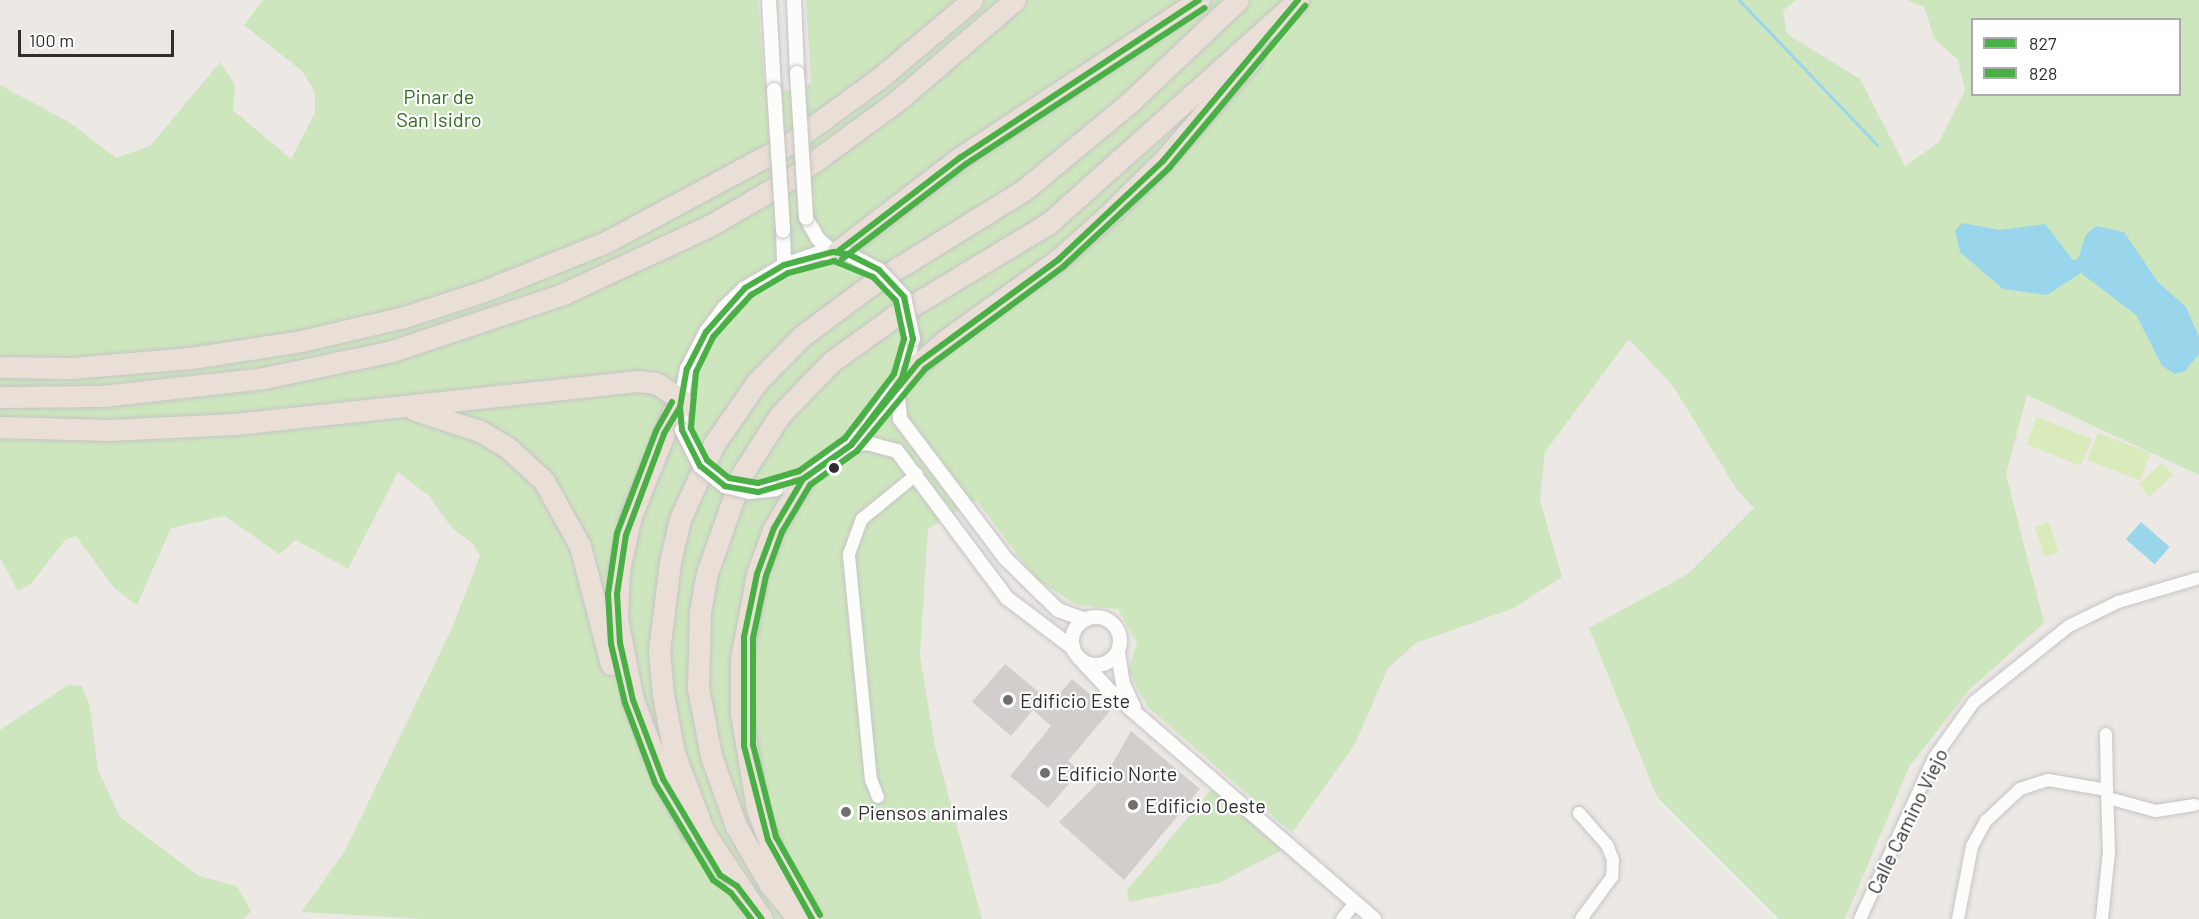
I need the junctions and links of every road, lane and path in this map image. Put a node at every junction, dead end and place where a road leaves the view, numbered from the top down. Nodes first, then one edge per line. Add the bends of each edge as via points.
1 (769, 0) edge
2 (794, 0) edge
3 (958, 0) edge
4 (972, 0) edge
5 (1015, 0) edge
6 (1199, 0) edge
7 (1238, 0) edge
8 (1294, 3) edge
9 (789, 144) junction
10 (840, 253) junction
11 (784, 265) junction
12 (0, 367) edge
13 (899, 383) junction
14 (0, 397) edge
15 (680, 403) junction
16 (403, 407) junction
17 (0, 427) edge
18 (851, 445) junction
19 (917, 474) junction
20 (803, 479) junction
21 (2199, 578) edge
22 (1085, 620) junction
23 (1073, 648) junction
24 (1118, 653) junction
25 (1083, 662) junction
26 (1135, 710) junction
27 (2106, 734) dead end
28 (663, 779) junction
29 (2107, 794) junction
30 (878, 797) dead end
31 (2195, 805) dead end
32 (1579, 813) dead end
33 (737, 886) junction
34 (1355, 903) junction
35 (762, 919) edge
36 (798, 919) edge
37 (812, 919) edge
38 (1342, 919) edge
39 (1374, 919) edge
40 (1581, 919) edge
41 (1860, 919) edge
42 (1958, 919) edge
43 (2102, 919) edge

1 - 11 street, bridge
2 - 10 street, bridge via 806,218 818,239
3 - 9 highway
4 - 9 highway via 881,77
5 - 14 highway via 897,101 793,177 711,225 541,302 392,351 264,378 102,396
6 - 10 highway via 961,157
7 - 33 highway via 1128,104 1024,189 872,284 801,336 757,382 714,444 678,530 662,609 659,651 663,695 683,780 704,832
8 - 13 highway via 1163,161 1107,216 1059,259 946,340
8 - 36 highway via 1057,217 895,316 831,362 780,416 742,474 707,573 700,612 698,688 711,756 736,826 769,883
9 - 12 highway via 606,242 484,291 401,318 301,341 191,358 71,368
10 - 11 street
10 - 13 street, bridge via 879,270 904,297 913,339
11 - 15 street via 746,288 706,332 687,369
13 - 18 street
13 - 22 street via 900,419 1005,558 1058,610
15 - 16 highway via 656,383 637,381
15 - 20 street, bridge via 682,430 695,460 725,486 749,492 776,489
15 - 28 highway via 631,516 617,594 624,667
16 - 17 highway via 154,430
16 - 28 highway via 458,422 492,438 533,469 556,497 580,546 617,684
18 - 19 street via 867,443 897,451
18 - 20 street
19 - 23 street via 1006,598
19 - 30 street via 862,519 849,554 871,780
20 - 37 highway via 774,528 757,574 741,659 741,713 757,809 780,867
21 - 41 street, Calle Camino Viejo via 2118,602 2069,626 1974,702 1934,759
22 - 23 street via 1074,632
22 - 24 street via 1102,618 1116,628
23 - 25 street
24 - 25 street via 1102,665
24 - 26 street via 1123,684
25 - 26 street
26 - 34 street
27 - 29 street
28 - 33 highway via 720,875
29 - 31 street via 2156,811
29 - 42 street via 2048,780 2020,789 1986,821 1972,846
29 - 43 street via 2109,852
32 - 40 street via 1607,845 1613,860 1612,877
33 - 35 highway
34 - 38 street
34 - 39 street

